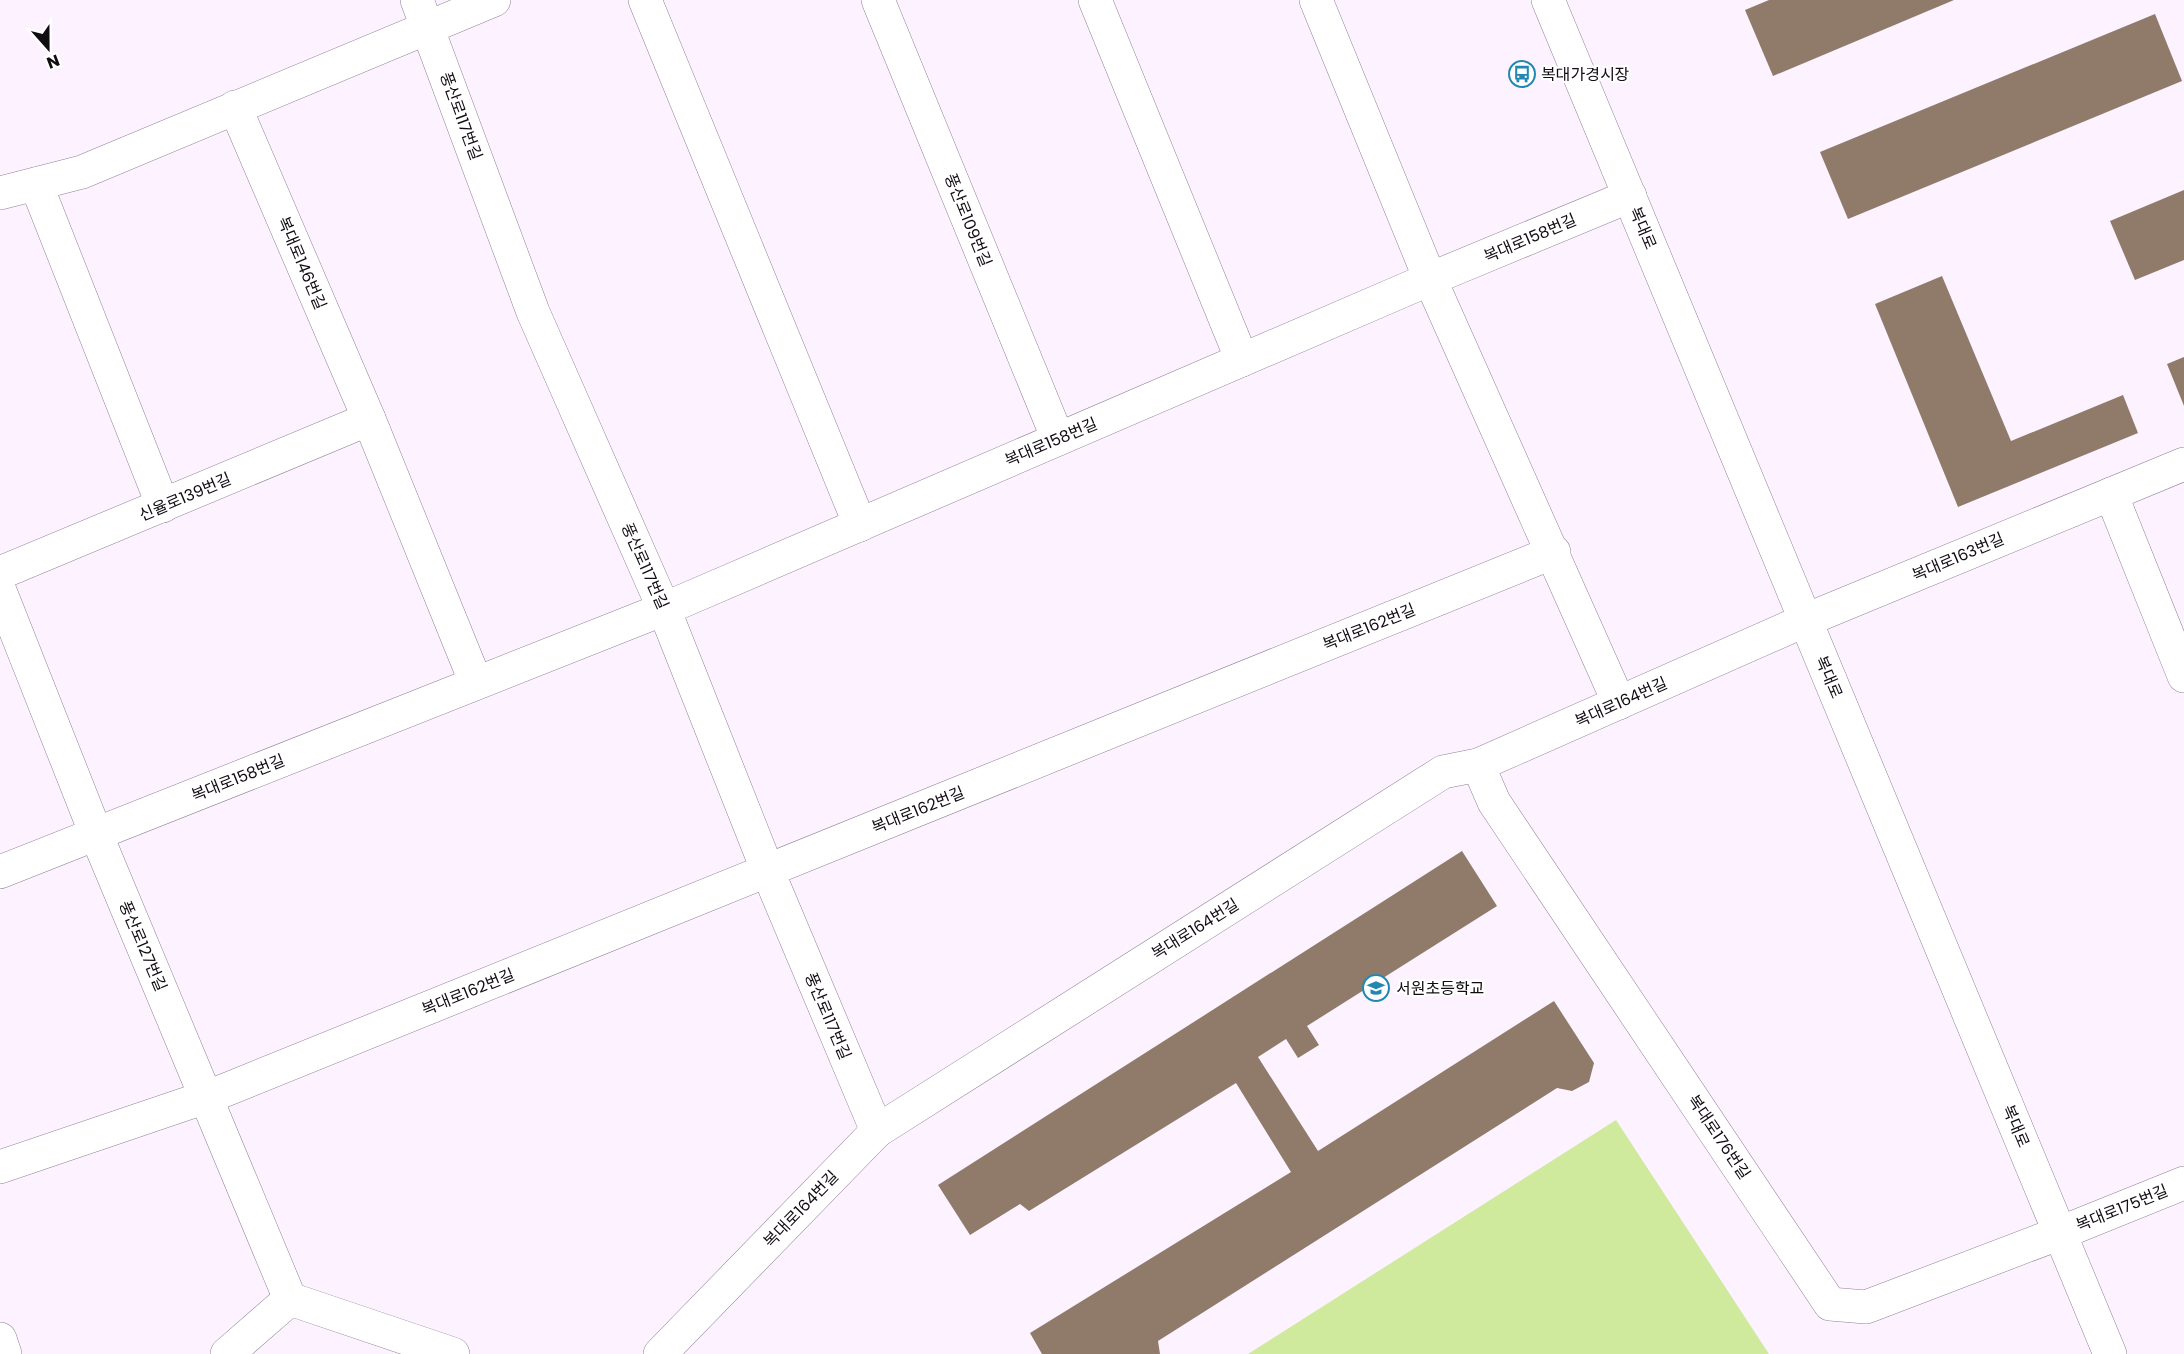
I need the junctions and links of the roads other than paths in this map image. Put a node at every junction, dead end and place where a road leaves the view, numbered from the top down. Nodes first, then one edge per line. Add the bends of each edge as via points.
1 (494, 0) edge
2 (645, 0) edge
3 (878, 0) edge
4 (1095, 0) edge
5 (1316, 0) edge
6 (1548, 0) edge
7 (423, 14) edge
8 (235, 107) junction
9 (36, 184) junction
10 (0, 193) edge
11 (1630, 196) junction
12 (1430, 279) junction
13 (1242, 360) junction
14 (369, 419) junction
15 (1058, 439) junction
16 (2184, 464) edge
17 (2111, 494) junction
18 (163, 506) junction
19 (860, 525) junction
20 (1554, 552) junction
21 (0, 573) edge
22 (0, 591) edge
23 (664, 609) junction
24 (1806, 620) junction
25 (2184, 676) edge
26 (476, 683) junction
27 (1619, 703) junction
28 (1478, 765) junction
29 (96, 834) junction
30 (768, 871) junction
31 (0, 872) edge
32 (207, 1096) junction
33 (877, 1131) junction
34 (0, 1167) edge
35 (2184, 1183) edge
36 (2060, 1233) junction
37 (290, 1299) junction
38 (0, 1339) edge
39 (5, 1354) edge
40 (227, 1354) edge
41 (453, 1354) edge
42 (660, 1354) edge
43 (2110, 1354) edge

1 - 7 street
2 - 19 street
3 - 15 street, 풍산로109번길
4 - 13 street
5 - 12 street
6 - 11 street, 복대로
7 - 8 street
7 - 23 street, 풍산로117번길 via 533,312
8 - 9 street via 82,172
8 - 14 street, 복대로146번길
9 - 10 street
9 - 18 street
11 - 12 street, 복대로158번길
11 - 24 street, 복대로
12 - 13 street, 복대로158번길
12 - 20 street
13 - 15 street, 복대로158번길
14 - 18 street, 신율로139번길
14 - 26 street
15 - 19 street, 복대로158번길
16 - 17 street, 복대로163번길
17 - 24 street, 복대로163번길
17 - 25 street
18 - 21 street, 신율로139번길
19 - 23 street, 복대로158번길
20 - 27 street
20 - 30 street, 복대로162번길
22 - 29 street, 풍산로127번길
23 - 26 street, 복대로158번길
23 - 30 street, 풍산로117번길
24 - 27 street, 복대로164번길
24 - 36 street, 복대로
26 - 29 street, 복대로158번길
27 - 28 street, 복대로164번길
28 - 33 street, 복대로164번길 via 1443,772
28 - 36 street, 복대로176번길 via 1494,802 1830,1304 1866,1307
29 - 31 street, 복대로158번길
29 - 32 street, 풍산로127번길
30 - 32 street, 복대로162번길
30 - 33 street, 풍산로117번길
32 - 34 street, 복대로162번길
32 - 37 street, 풍산로127번길
33 - 42 street, 복대로164번길
35 - 36 street, 복대로175번길
36 - 43 street, 복대로
37 - 40 street
37 - 41 street
38 - 39 street

